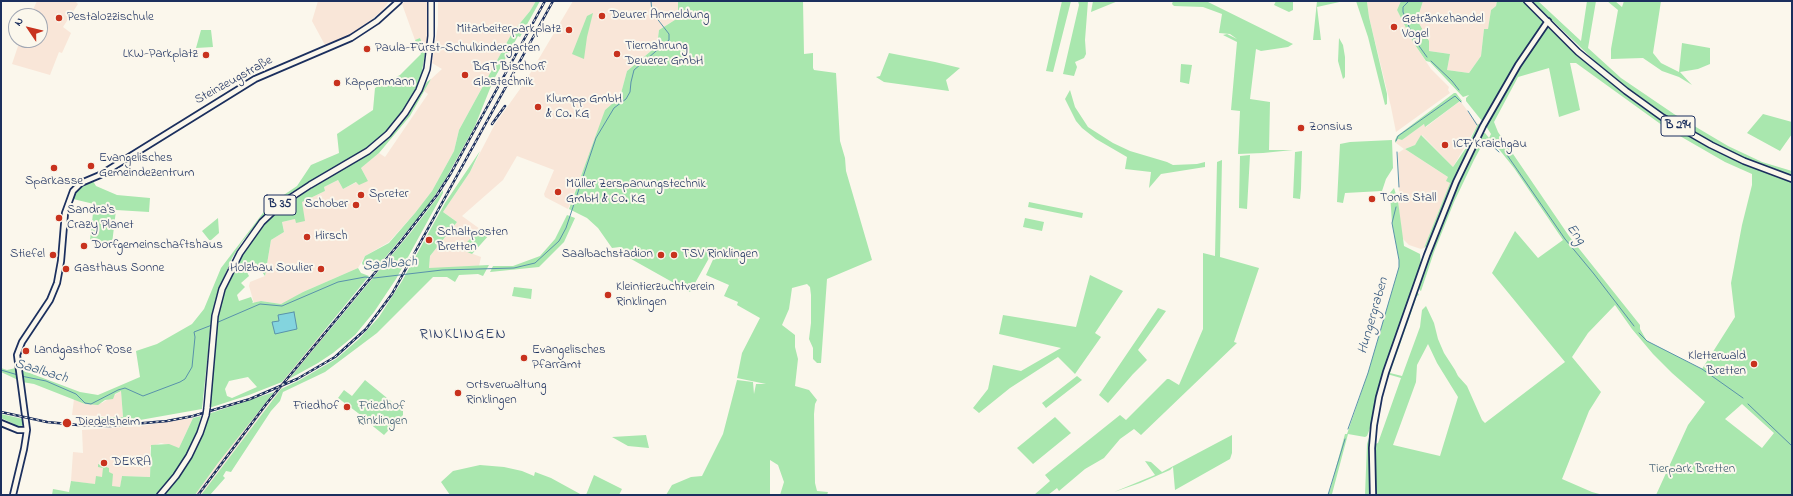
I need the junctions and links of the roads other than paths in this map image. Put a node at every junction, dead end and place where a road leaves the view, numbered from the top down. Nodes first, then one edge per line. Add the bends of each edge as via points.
1 (399, 1) edge
2 (432, 1) edge
3 (1527, 1) edge
4 (1548, 21) junction
5 (1792, 178) edge
6 (1, 423) edge
7 (26, 430) junction
8 (14, 495) edge
9 (160, 495) edge
10 (1372, 495) edge

1 - 7 street, Steinzeugstraße via 377,21 351,38 255,79 100,175 81,183 70,195 65,213 57,283 50,300 20,346 17,355
2 - 9 main road, B 35, bridge via 427,68 405,114 378,143 281,204 262,222 233,265 222,289 215,316 206,415 189,456
3 - 4 main road, B 294
4 - 5 main road, B 294 via 1578,52 1662,117 1717,148 1761,168
4 - 10 street via 1518,65 1480,133 1427,255 1379,397 1372,448
6 - 7 street via 18,430
7 - 8 street

